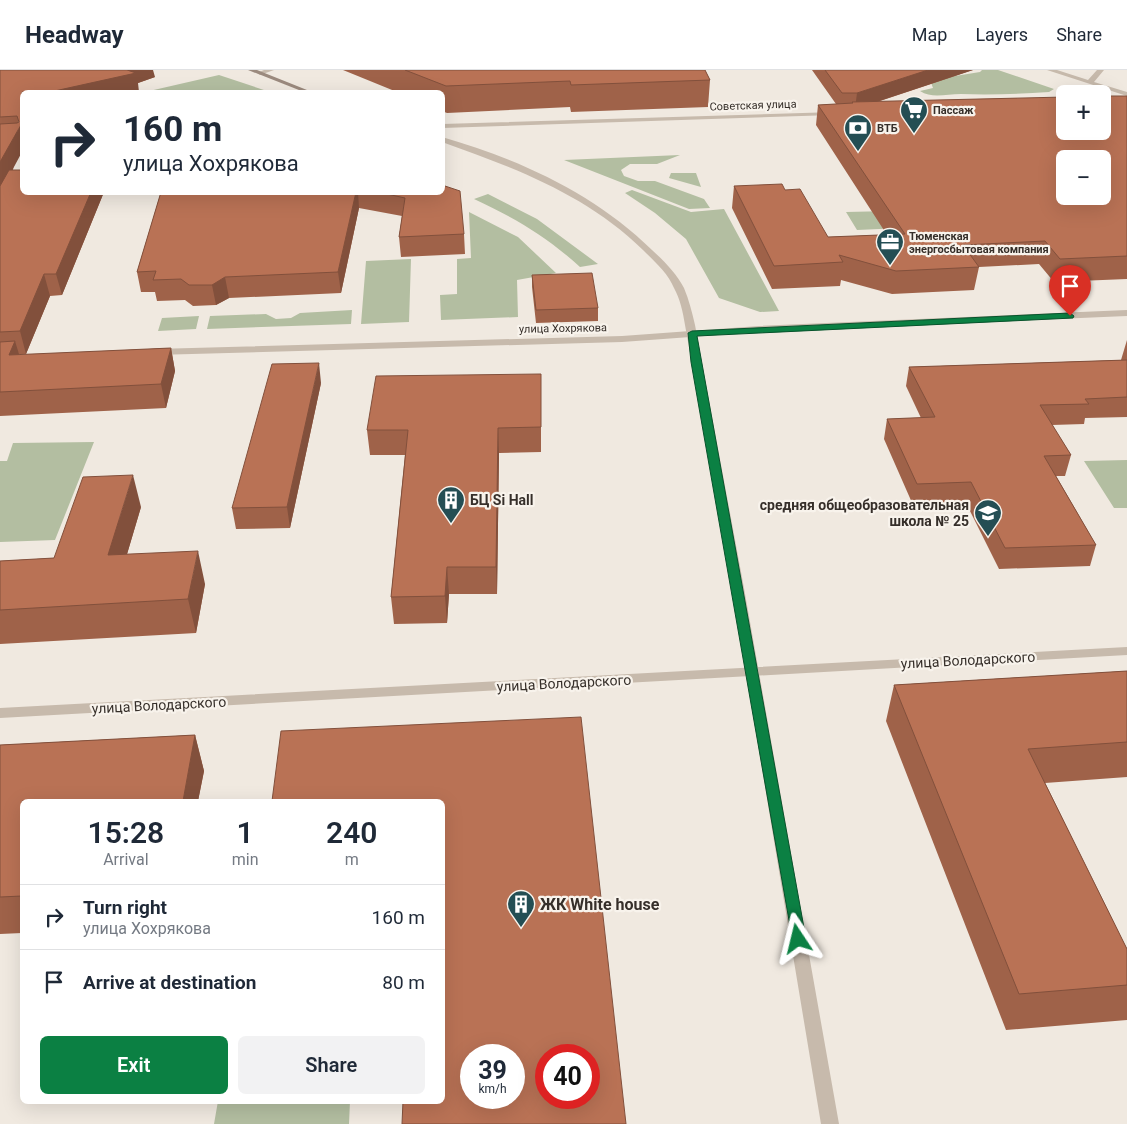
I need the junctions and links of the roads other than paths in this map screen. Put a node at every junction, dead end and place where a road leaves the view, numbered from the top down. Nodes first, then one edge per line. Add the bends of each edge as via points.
1 (251, 70) edge
2 (271, 70) edge
3 (1050, 70) edge
4 (1101, 70) edge
5 (260, 73) junction
6 (1090, 82) junction
7 (304, 90) edge
8 (1127, 94) edge
9 (840, 113) edge
10 (445, 126) edge
11 (445, 140) edge
12 (1127, 313) edge
13 (692, 333) junction
14 (141, 353) edge
15 (1127, 651) edge
16 (752, 672) junction
17 (0, 713) edge
18 (830, 1124) edge

1 - 5 main road
2 - 5 street
3 - 6 street
4 - 6 street
5 - 7 main road
6 - 8 street
9 - 10 street, Советская улица
11 - 13 street via 548,180 624,227 663,266 679,288
12 - 13 street, улица Хохрякова
13 - 14 street, улица Хохрякова via 622,339
13 - 16 street
15 - 16 street, улица Володарского
16 - 17 street, улица Володарского
16 - 18 street

